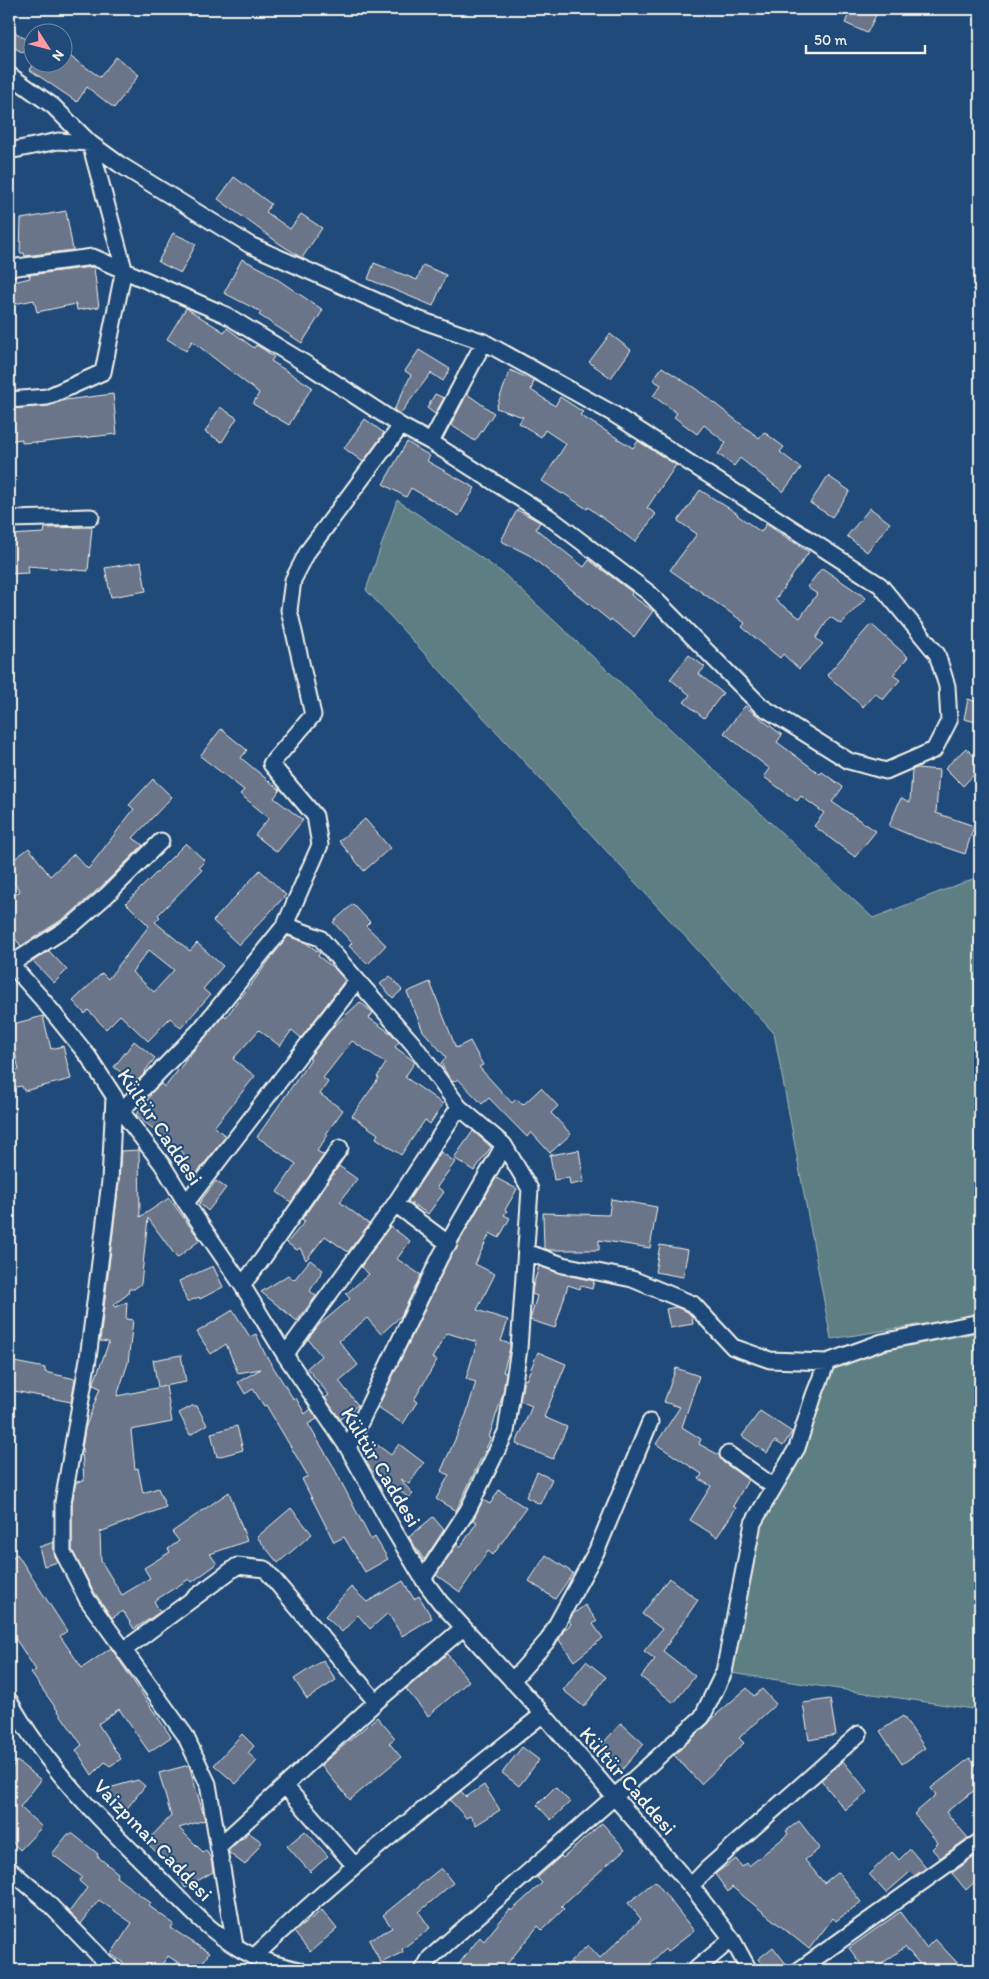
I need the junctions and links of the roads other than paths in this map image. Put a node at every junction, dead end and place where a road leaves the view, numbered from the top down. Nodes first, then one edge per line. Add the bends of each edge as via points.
1 (10, 75) edge
2 (90, 143) junction
3 (9, 151) edge
4 (9, 268) edge
5 (124, 269) junction
6 (484, 342) junction
7 (9, 400) edge
8 (401, 426) junction
9 (431, 442) junction
10 (91, 517) dead end
11 (9, 519) edge
12 (160, 841) dead end
13 (285, 925) junction
14 (10, 963) edge
15 (357, 980) junction
16 (114, 1096) junction
17 (459, 1108) junction
18 (121, 1111) junction
19 (504, 1145) junction
20 (340, 1148) dead end
21 (186, 1204) junction
22 (395, 1204) junction
23 (449, 1244) junction
24 (526, 1252) junction
25 (242, 1285) junction
26 (980, 1322) edge
27 (285, 1355) junction
28 (827, 1362) junction
29 (650, 1422) dead end
30 (348, 1448) junction
31 (728, 1454) dead end
32 (774, 1487) junction
33 (423, 1579) junction
34 (464, 1628) junction
35 (124, 1650) junction
36 (512, 1681) junction
37 (9, 1700) edge
38 (376, 1702) junction
39 (543, 1714) junction
40 (859, 1734) dead end
41 (284, 1786) junction
42 (613, 1798) junction
43 (980, 1840) edge
44 (218, 1847) junction
45 (355, 1866) junction
46 (9, 1869) edge
47 (691, 1886) junction
48 (732, 1940) junction
49 (235, 1946) junction
50 (254, 1957) junction
51 (113, 1970) edge
52 (299, 1970) edge
53 (423, 1970) edge
54 (695, 1970) edge
55 (749, 1970) edge
56 (799, 1970) edge

1 - 2 street via 52,106
2 - 3 street via 58,141
2 - 5 street
2 - 6 street via 250,245 415,318
4 - 5 street via 93,257
5 - 7 street via 102,372 47,397
5 - 8 street via 226,315
6 - 9 street
6 - 9 street via 612,413 880,585 937,654 947,686 950,720 934,750 886,771 849,761 761,706 649,593 549,517
8 - 9 street
8 - 13 street via 308,551 294,580 289,610 313,715 271,764 315,816 320,845
10 - 11 street
12 - 14 street via 75,923
13 - 15 street via 320,938
13 - 18 street via 199,1031
14 - 16 street, Kültür Caddesi via 70,1034
15 - 17 street via 414,1045
15 - 21 street
16 - 18 street, Kültür Caddesi
16 - 35 street via 110,1181 88,1359 63,1502 63,1552 87,1599
17 - 19 street
17 - 22 street
18 - 21 street, Kültür Caddesi via 162,1164
19 - 23 street
19 - 24 street via 530,1189
20 - 25 street
21 - 25 street, Kültür Caddesi
22 - 23 street
22 - 27 street
23 - 30 street
24 - 28 street via 563,1265 632,1279 693,1304 733,1347 770,1360
24 - 33 street via 519,1349 506,1432 468,1510
25 - 27 street, Kültür Caddesi
26 - 28 street via 882,1342
27 - 30 street, Kültür Caddesi
28 - 32 street via 797,1448
29 - 36 street via 597,1550 548,1640
30 - 33 street, Kültür Caddesi
31 - 32 street
32 - 42 street via 753,1523 724,1672 702,1717
33 - 34 street, Kültür Caddesi
34 - 36 street, Kültür Caddesi
34 - 38 street
35 - 38 street via 237,1566 265,1569
35 - 44 street via 185,1735 208,1784
36 - 39 street, Kültür Caddesi
37 - 49 street, Vaizpınar Caddesi via 40,1748 81,1798 210,1929
38 - 41 street
39 - 42 street, Kültür Caddesi
39 - 45 street
40 - 47 street
41 - 44 street
41 - 45 street
42 - 47 street, Kültür Caddesi
42 - 53 street via 430,1958
43 - 56 street
44 - 49 street
45 - 50 street
46 - 51 street via 43,1898
47 - 48 street, Kültür Caddesi
48 - 54 street
48 - 55 street, Kültür Caddesi
49 - 50 street, Vaizpınar Caddesi
50 - 52 street, Vaizpınar Caddesi

